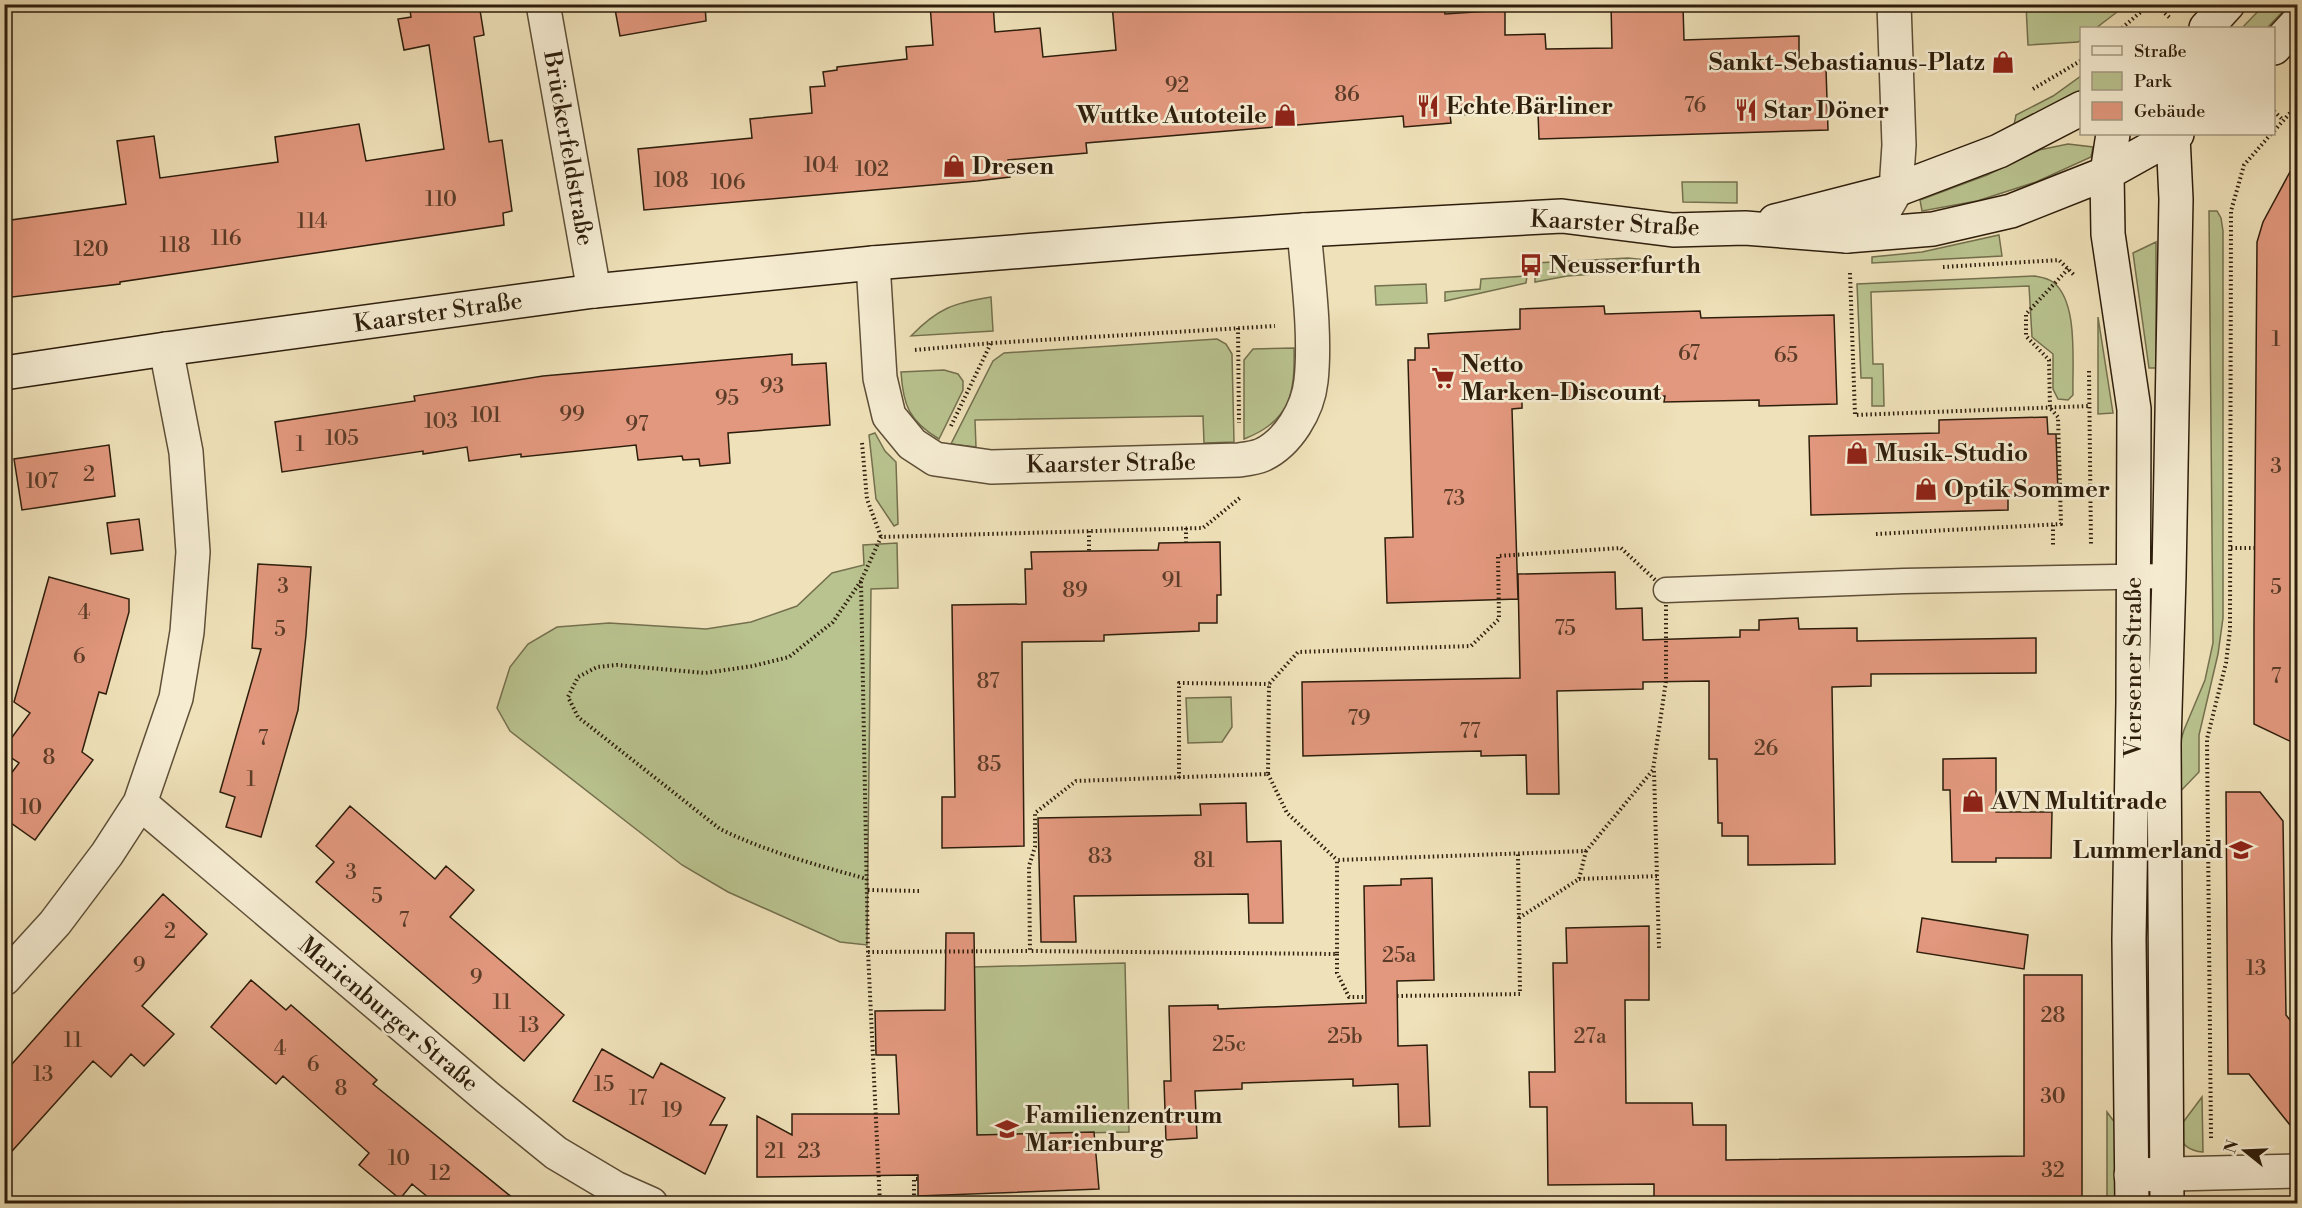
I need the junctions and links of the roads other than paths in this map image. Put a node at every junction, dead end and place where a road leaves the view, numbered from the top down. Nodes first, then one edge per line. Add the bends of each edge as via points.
1 (543, 4) edge
2 (1894, 4) edge
3 (2228, 4) edge
4 (2298, 22) edge
5 (2191, 26) edge
6 (2275, 47) edge
7 (2080, 109) edge
8 (2113, 135) edge
9 (2171, 135) edge
10 (2173, 135) edge
11 (2107, 173) junction
12 (1896, 189) junction
13 (1745, 228) junction
14 (1304, 230) junction
15 (1847, 236) junction
16 (873, 263) junction
17 (594, 291) junction
18 (166, 349) junction
19 (4, 373) edge
20 (2134, 576) junction
21 (2169, 576) junction
22 (1666, 590) road end
23 (140, 803) junction
24 (4, 979) edge
25 (2298, 1171) edge
26 (2166, 1188) edge
27 (2132, 1189) edge
28 (651, 1203) edge

1 - 17 main road, Brückerfeldstraße
2 - 12 main road via 1899,145
3 - 5 main road
4 - 6 main road
7 - 12 main road, Kaarster Straße via 1999,152
8 - 11 main road, Viersener Straße
9 - 11 main road, Kaarster Straße
10 - 21 main road, Viersener Straße via 2176,199
11 - 15 main road, Kaarster Straße via 2011,211 1934,229
11 - 20 main road, Viersener Straße via 2108,234 2134,409
12 - 13 main road, Kaarster Straße
12 - 15 main road via 1881,216
13 - 14 main road, Kaarster Straße via 1673,230 1562,216
13 - 15 main road, Kaarster Straße
14 - 16 main road, Kaarster Straße
14 - 16 main road, Kaarster Straße via 1311,382 1290,432 1244,475 991,466 935,459 912,444 889,416 879,378
16 - 17 main road, Kaarster Straße
17 - 18 main road, Kaarster Straße
18 - 19 main road, Kaarster Straße
18 - 23 main road via 186,452 193,552 187,632 176,698
20 - 21 lane
20 - 22 lane
20 - 27 main road, Viersener Straße via 2129,939
21 - 26 main road, Viersener Straße via 2164,744
23 - 24 main road via 55,923
23 - 28 main road, Marienburger Straße via 556,1153 615,1188
25 - 26 main road via 2211,1173
26 - 27 main road

